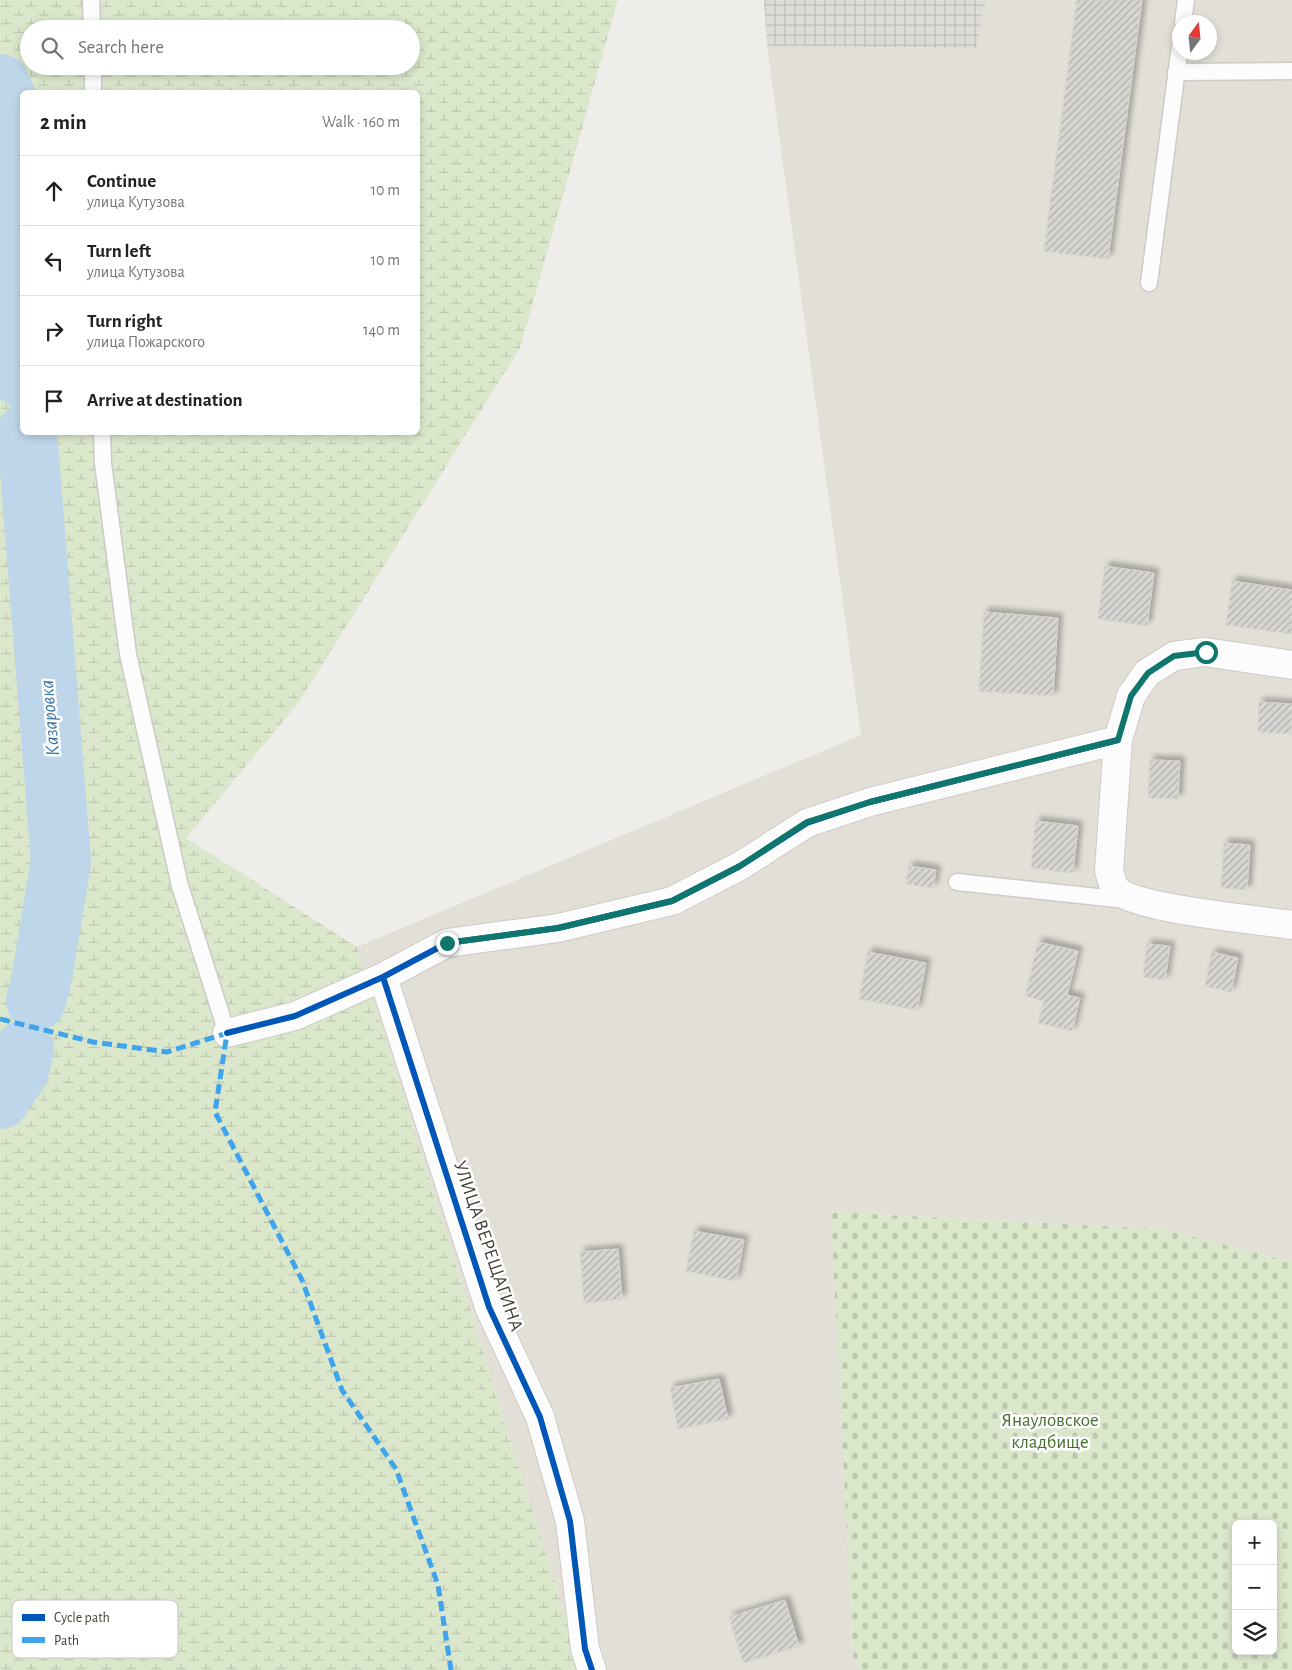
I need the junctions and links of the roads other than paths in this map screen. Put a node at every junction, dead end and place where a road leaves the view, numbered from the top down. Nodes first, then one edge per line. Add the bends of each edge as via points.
1 (91, 0) edge
2 (1186, 0) edge
3 (1184, 15) edge
4 (92, 20) edge
5 (1178, 60) edge
6 (1292, 71) edge
7 (1176, 72) junction
8 (93, 75) edge
9 (93, 90) edge
10 (1148, 283) dead end
11 (102, 435) edge
12 (1292, 665) edge
13 (1118, 740) junction
14 (957, 882) dead end
15 (1145, 902) junction
16 (1292, 924) edge
17 (383, 977) junction
18 (227, 1032) joint
19 (592, 1670) edge

1 - 4 lane
2 - 3 lane
5 - 7 lane
6 - 7 lane
7 - 10 lane
8 - 9 lane
11 - 18 lane via 103,464 128,654 180,886
12 - 13 street via 1206,652 1174,656 1148,673 1131,696
13 - 15 street via 1109,871 1116,889
13 - 17 street via 861,805 807,822 740,866 672,901 558,928 447,943
14 - 15 lane
15 - 16 street
17 - 18 street via 295,1016
17 - 19 street, УЛИЦА ВЕРЕЩАГИНА via 489,1307 540,1417 570,1521 585,1649

